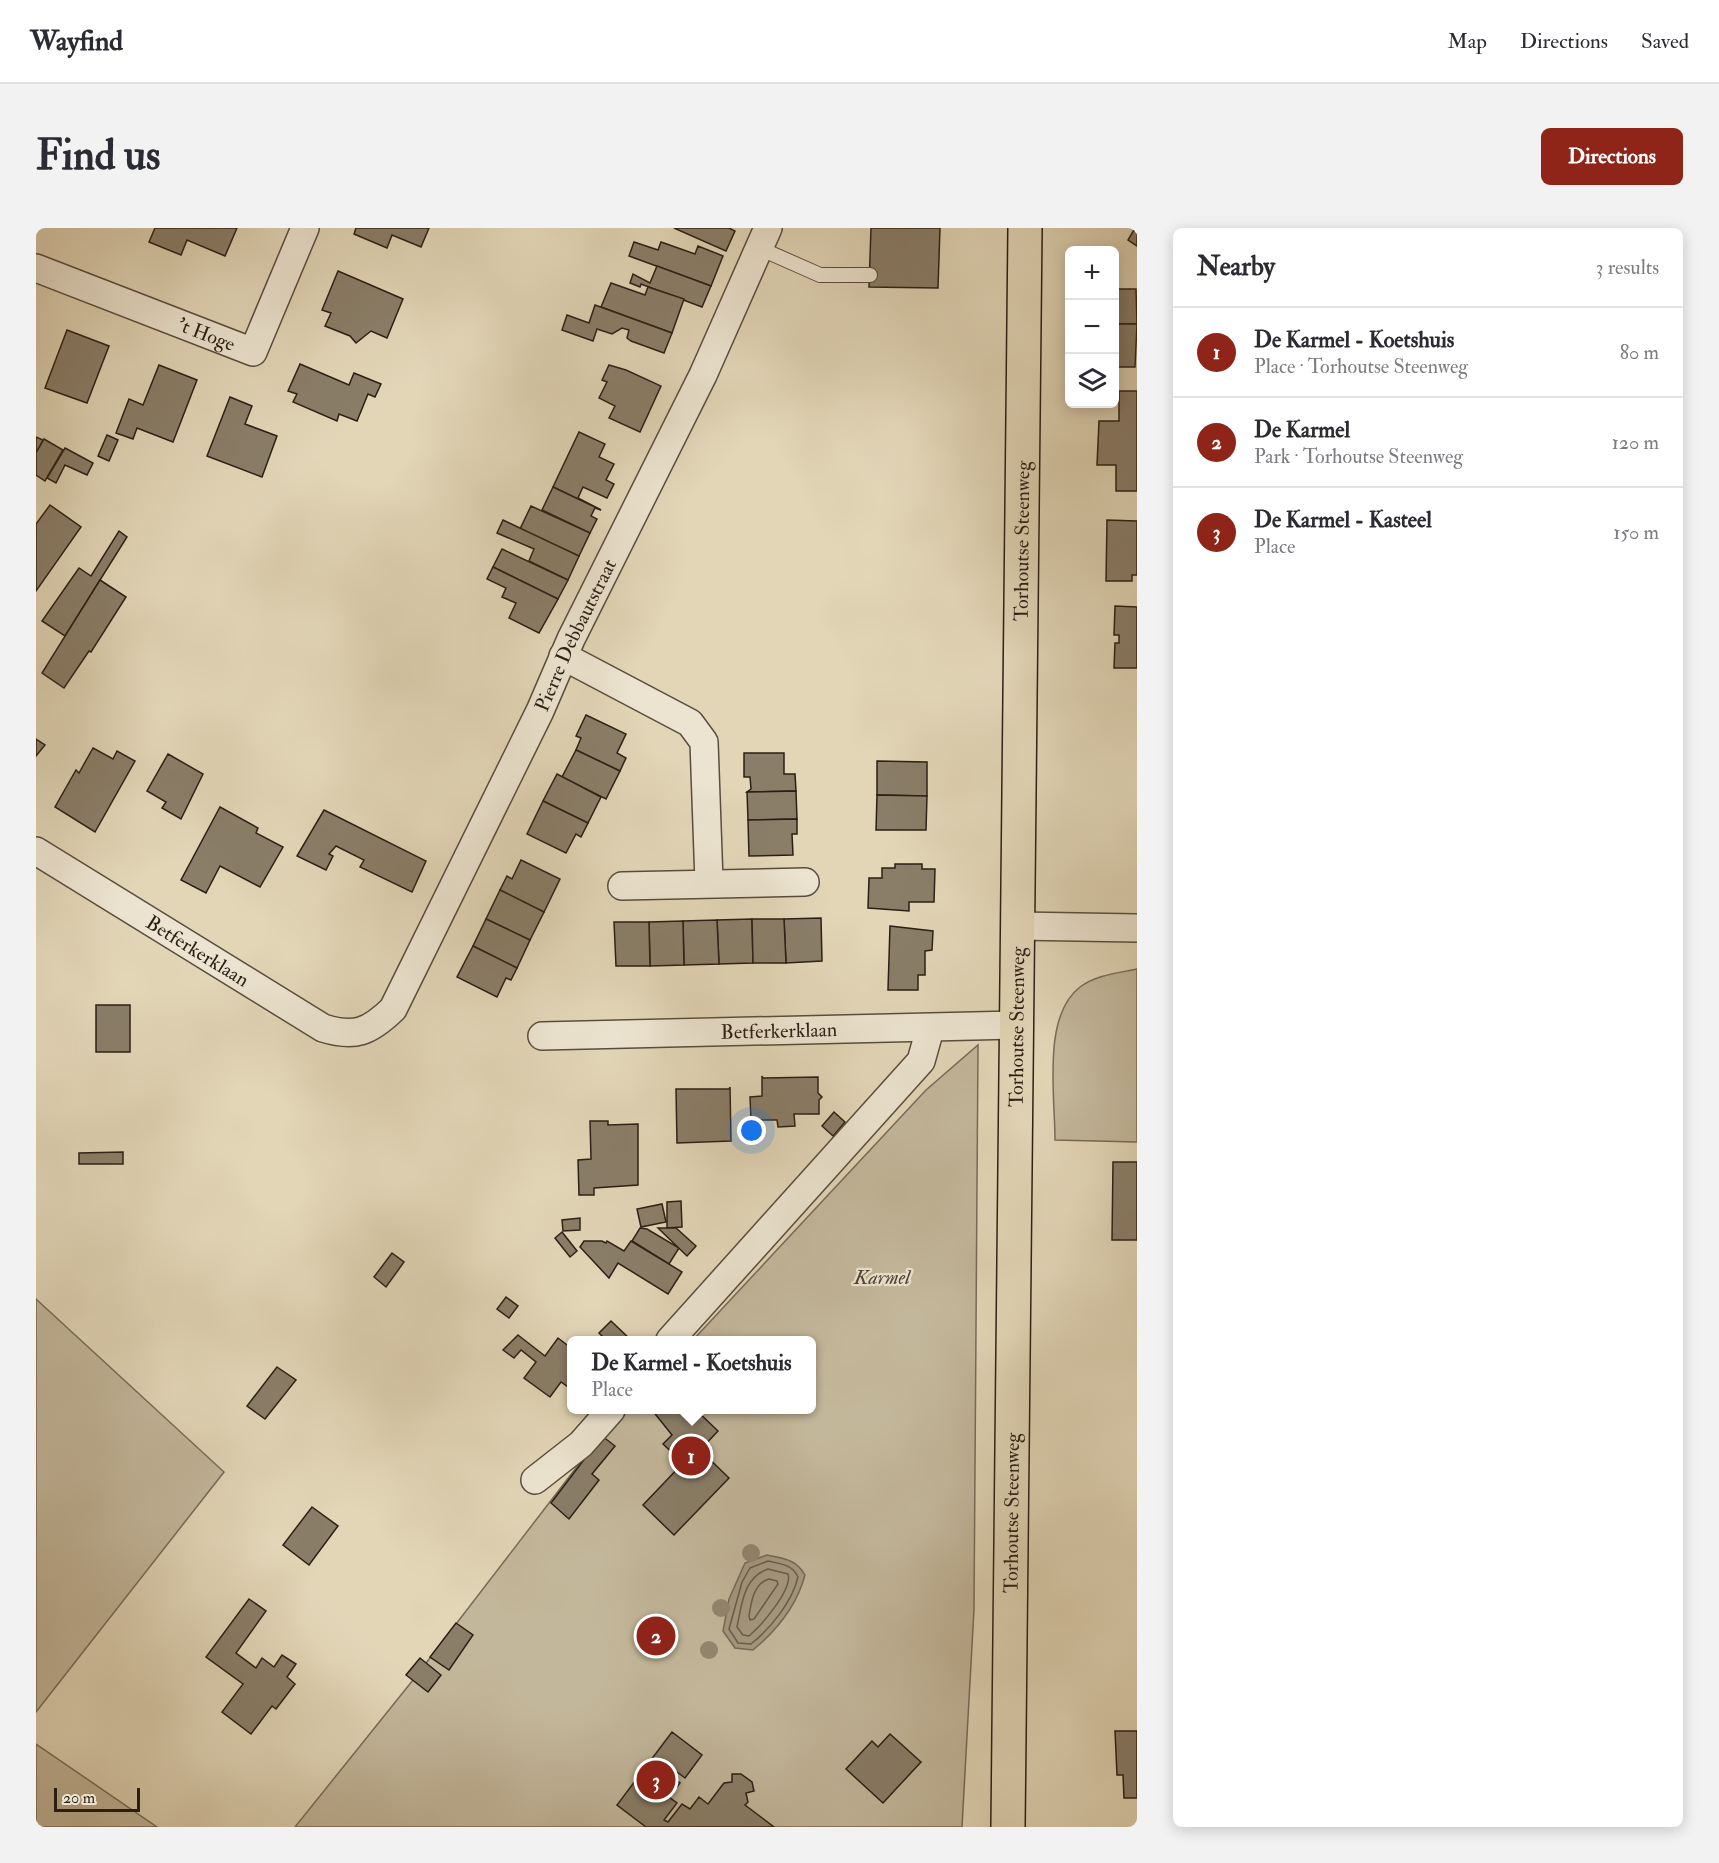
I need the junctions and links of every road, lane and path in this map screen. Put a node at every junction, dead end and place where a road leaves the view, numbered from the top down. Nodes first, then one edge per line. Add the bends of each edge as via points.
1 (305, 228) edge
2 (1025, 228) edge
3 (763, 238) edge
4 (36, 268) edge
5 (870, 275) dead end
6 (563, 656) junction
7 (36, 851) edge
8 (709, 882) junction
9 (806, 882) dead end
10 (622, 886) dead end
11 (1017, 926) junction
12 (1137, 928) edge
13 (1015, 1025) junction
14 (930, 1029) junction
15 (366, 1031) joint
16 (542, 1036) dead end
17 (674, 1336) edge
18 (607, 1414) edge
19 (535, 1479) dead end
20 (1008, 1827) edge

1 - 4 street, 't Hoge via 253,352
2 - 11 main road, Torhoutse Steenweg
3 - 5 lane via 820,275
3 - 6 street, Pierre Debbautstraat via 703,375
6 - 8 street via 690,723 704,742
6 - 15 street, Pierre Debbautstraat via 540,711 393,1010
7 - 15 street, Betferkerklaan via 323,1028 336,1032
8 - 9 street
8 - 10 street
11 - 12 street
11 - 13 main road, Torhoutse Steenweg
13 - 14 street, Betferkerklaan
13 - 20 main road, Torhoutse Steenweg
14 - 16 street, Betferkerklaan
14 - 17 street via 921,1060
18 - 19 street via 581,1444

